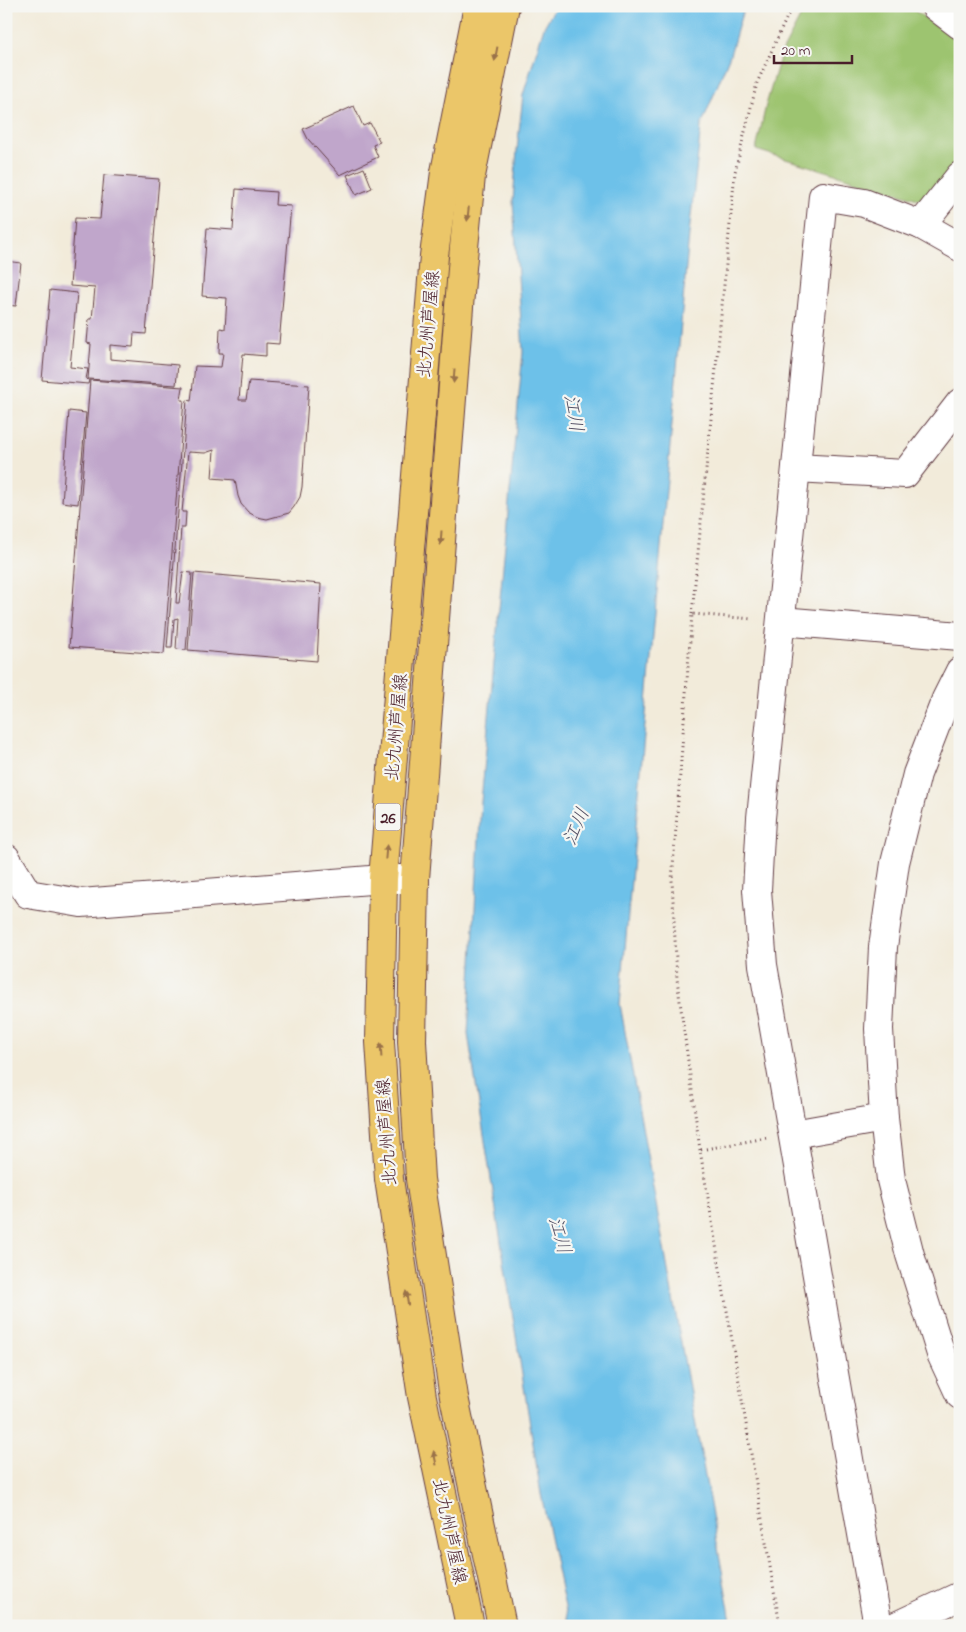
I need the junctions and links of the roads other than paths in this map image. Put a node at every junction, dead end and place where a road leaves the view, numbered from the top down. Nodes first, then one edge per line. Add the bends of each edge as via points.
1 (478, 6) edge
2 (505, 6) edge
3 (935, 6) edge
4 (960, 25) edge
5 (960, 176) edge
6 (921, 225) junction
7 (960, 247) edge
8 (960, 403) edge
9 (796, 468) junction
10 (781, 621) junction
11 (960, 636) edge
12 (960, 671) edge
13 (6, 858) edge
14 (383, 879) junction
15 (415, 879) junction
16 (884, 1118) junction
17 (793, 1134) junction
18 (960, 1395) edge
19 (960, 1596) edge
20 (470, 1626) edge
21 (502, 1626) edge
22 (878, 1626) edge
23 (896, 1626) edge

14 -> 1 main road, 北九州芦屋線 / 26 via 434,256 445,172
2 -> 15 main road, 北九州芦屋線 / 26 via 470,185
3 - 4 street
5 - 6 street
6 - 7 street
6 - 9 street via 864,203 823,196
8 - 9 street via 905,474
9 - 10 street
10 - 11 street
10 - 17 street via 757,890 763,964
12 - 16 street via 917,774 894,863 883,947 879,1029
13 - 14 street via 28,894 81,904
14 - 15 street
20 -> 14 main road, 北九州芦屋線 / 26 via 422,1397 388,1180 380,1042
15 - 21 main road, 北九州芦屋線 / 26 via 412,1041 420,1179 454,1397
16 - 17 street
16 - 18 street via 891,1180 910,1255 940,1354
17 - 22 street
19 - 23 street

